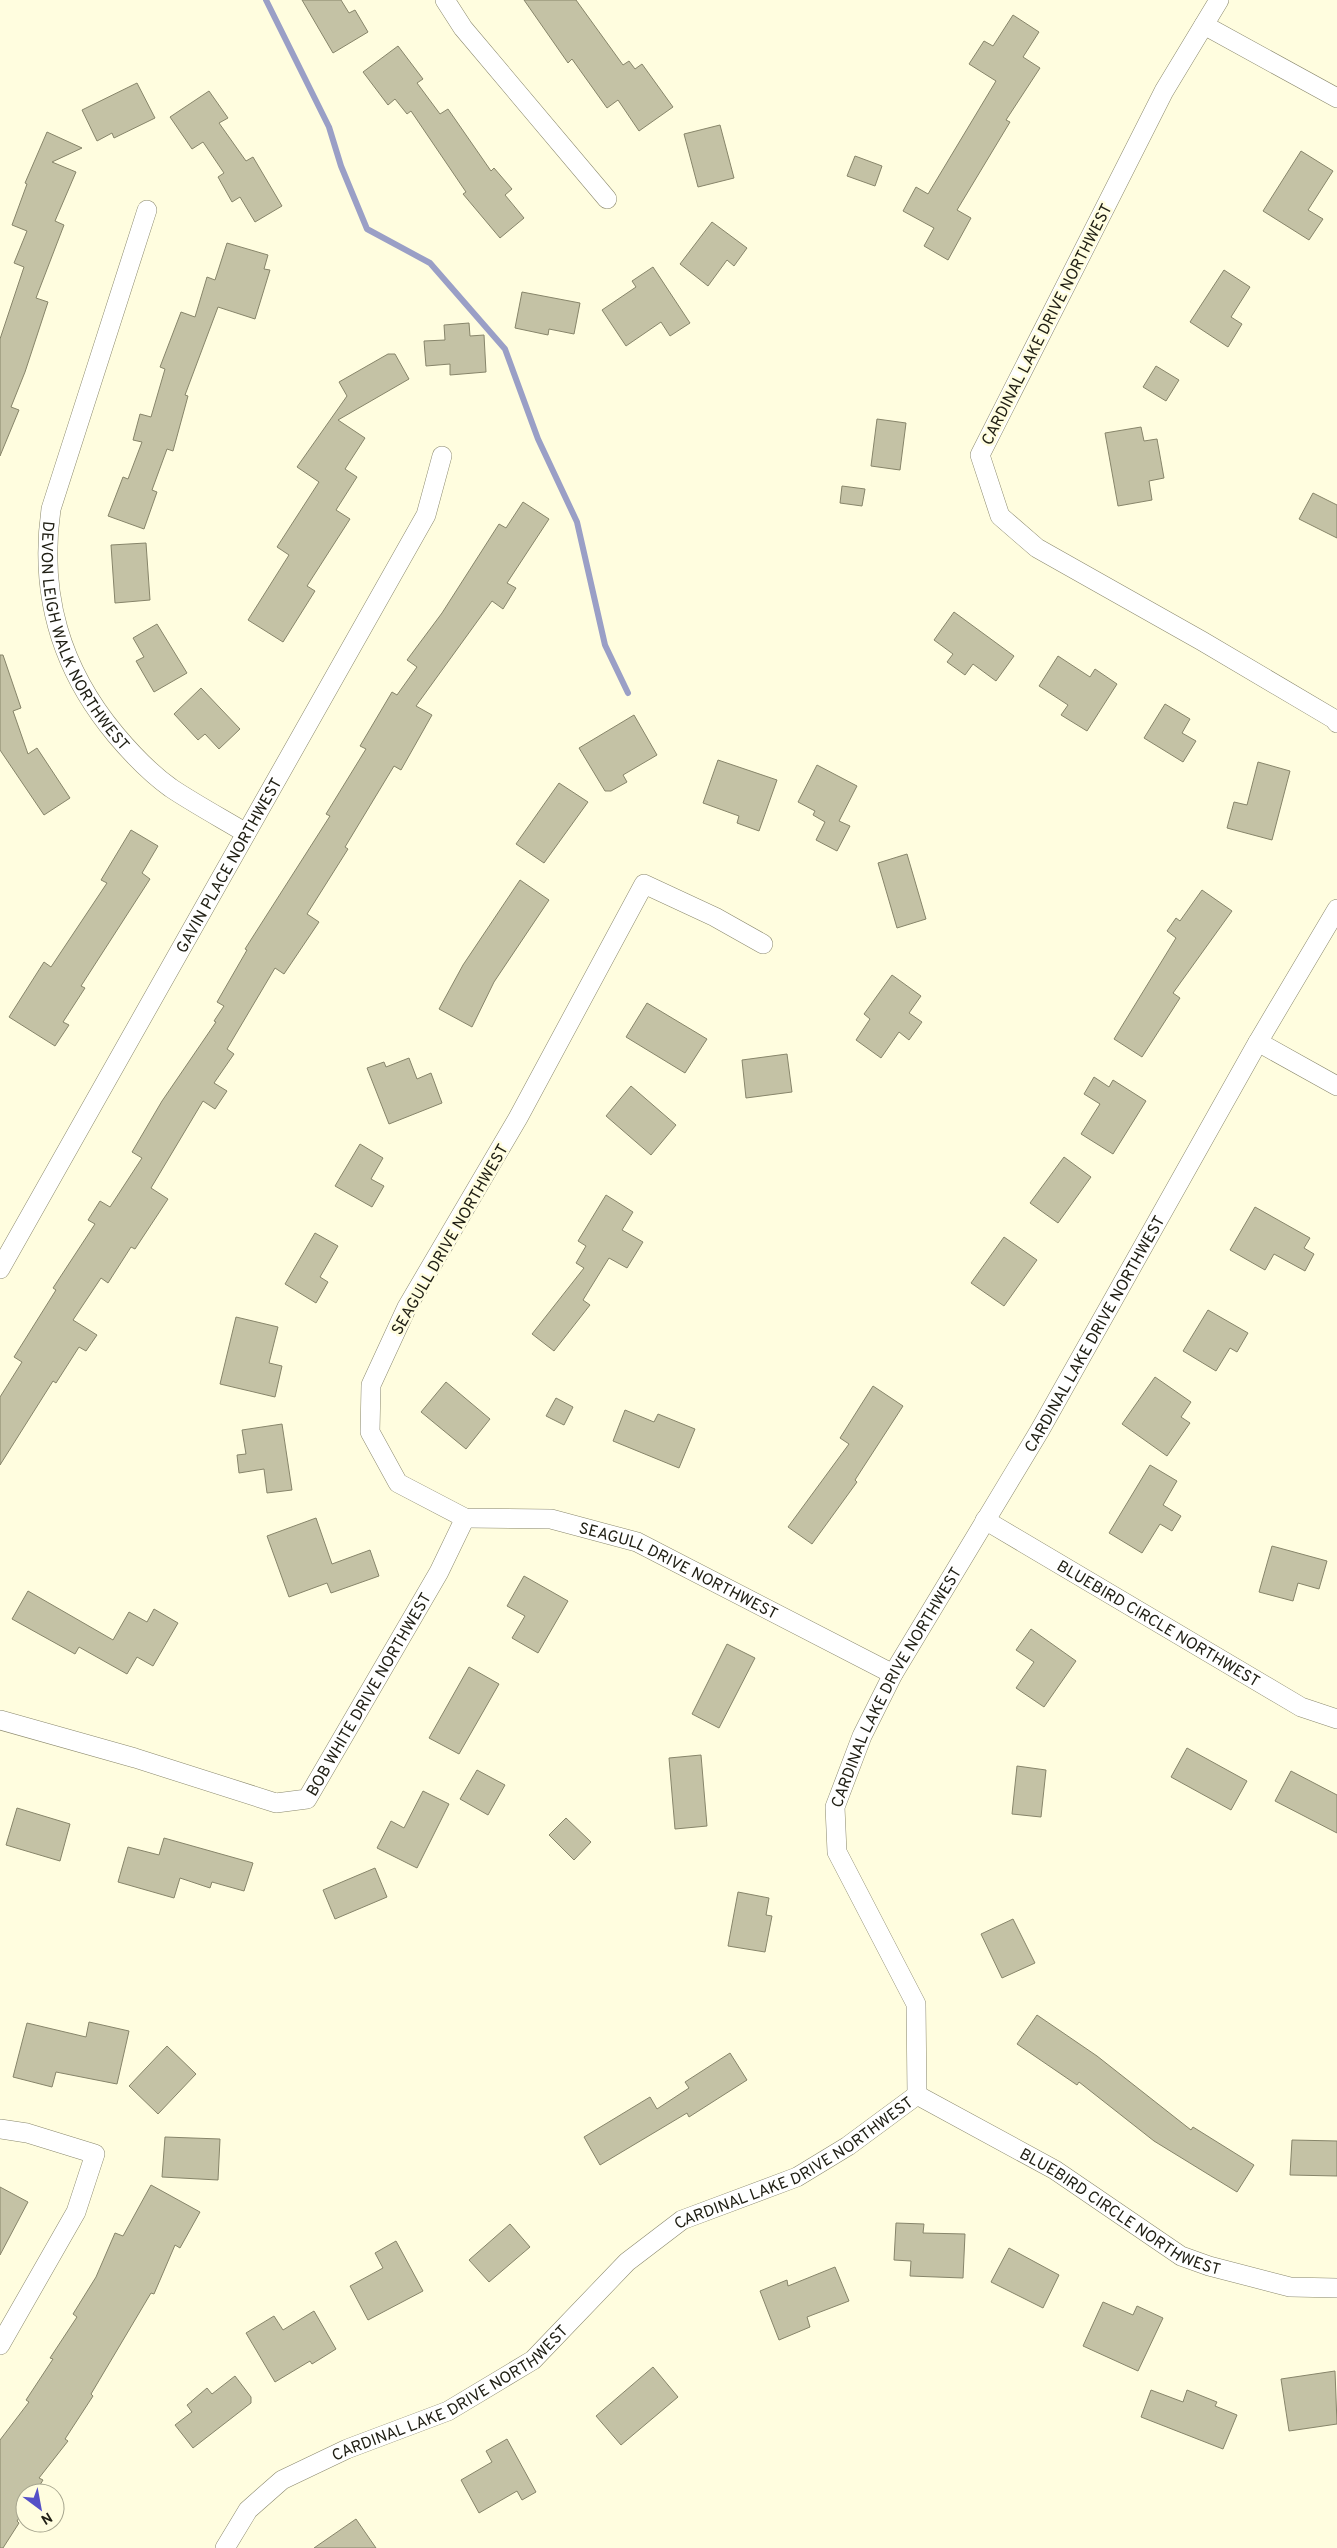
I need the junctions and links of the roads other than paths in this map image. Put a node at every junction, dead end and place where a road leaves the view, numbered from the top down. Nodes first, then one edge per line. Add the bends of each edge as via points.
1 (445, 0) edge
2 (1219, 0) edge
3 (1204, 25) junction
4 (1337, 98) edge
5 (607, 199) dead end
6 (147, 210) dead end
7 (442, 456) dead end
8 (1337, 723) edge
9 (246, 833) junction
10 (1337, 909) edge
11 (763, 944) dead end
12 (1258, 1042) junction
13 (1337, 1086) edge
14 (2, 1259) edge
15 (465, 1518) junction
16 (985, 1520) junction
17 (893, 1674) junction
18 (1337, 1719) edge
19 (0, 1720) edge
20 (917, 2095) junction
21 (0, 2129) edge
22 (1337, 2288) edge
23 (0, 2345) edge
24 (225, 2548) edge

1 - 5 street via 463,28
2 - 3 street, CARDINAL LAKE DRIVE NORTHWEST
3 - 4 street
3 - 8 street, CARDINAL LAKE DRIVE NORTHWEST via 1164,91 980,455 1000,516 1037,548 1202,641
6 - 9 street, DEVON LEIGH WALK NORTHWEST via 50,508 47,574 59,633 84,692 123,744 170,787
7 - 9 street, GAVIN PLACE NORTHWEST via 426,515
9 - 14 street, GAVIN PLACE NORTHWEST
10 - 12 street, CARDINAL LAKE DRIVE NORTHWEST
11 - 15 street, SEAGULL DRIVE NORTHWEST via 644,884 518,1118 407,1306 371,1385 370,1432 398,1482
12 - 13 street
12 - 16 street, CARDINAL LAKE DRIVE NORTHWEST via 1040,1430
15 - 17 street, SEAGULL DRIVE NORTHWEST via 551,1519 637,1542
15 - 19 street, BOB WHITE DRIVE NORTHWEST via 439,1572 308,1799 276,1803
16 - 17 street, CARDINAL LAKE DRIVE NORTHWEST
16 - 18 street, BLUEBIRD CIRCLE NORTHWEST via 1301,1707
17 - 20 street, CARDINAL LAKE DRIVE NORTHWEST via 862,1736 835,1808 837,1852 916,2004
20 - 22 street, BLUEBIRD CIRCLE NORTHWEST via 1055,2170 1181,2256 1290,2287
20 - 24 street, CARDINAL LAKE DRIVE NORTHWEST via 848,2146 797,2177 682,2220 627,2262 533,2360 448,2411 347,2449 282,2480 248,2510
21 - 23 street via 27,2133 96,2154 76,2212

